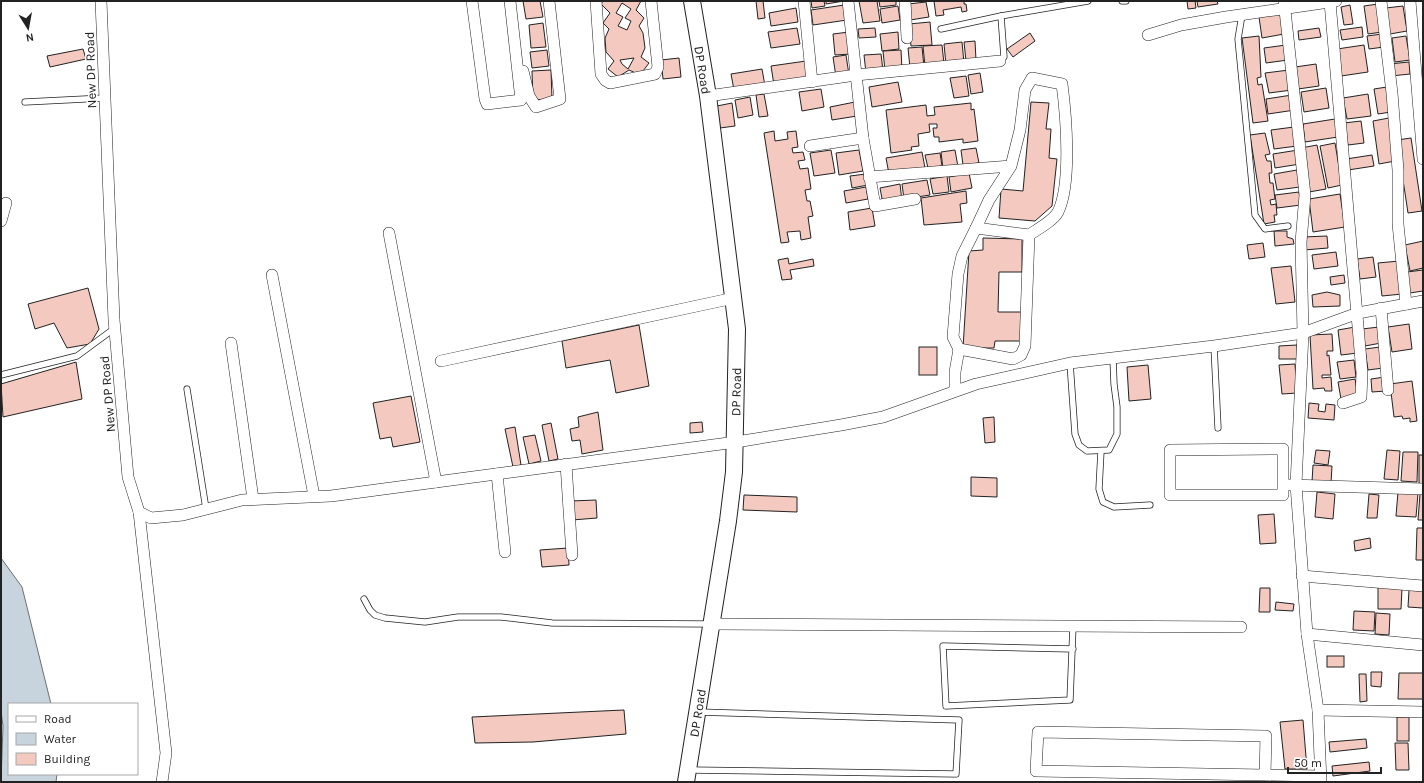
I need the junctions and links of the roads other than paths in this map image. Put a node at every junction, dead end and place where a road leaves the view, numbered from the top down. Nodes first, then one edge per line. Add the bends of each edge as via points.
1 (101, 1) edge
2 (472, 1) edge
3 (510, 1) edge
4 (516, 1) edge
5 (548, 1) edge
6 (596, 1) edge
7 (651, 1) edge
8 (692, 1) edge
9 (804, 1) edge
10 (848, 1) edge
11 (905, 1) edge
12 (1088, 1) edge
13 (1122, 1) edge
14 (1126, 1) edge
15 (1381, 1) edge
16 (1410, 1) edge
17 (1333, 2) edge
18 (1284, 5) edge
19 (1242, 15) junction
20 (1001, 16) junction
21 (941, 29) dead end
22 (1148, 35) dead end
23 (907, 38) dead end
24 (1000, 61) joint
25 (856, 76) junction
26 (812, 82) junction
27 (708, 96) junction
28 (105, 98) junction
29 (25, 102) dead end
30 (862, 138) junction
31 (810, 146) dead end
32 (1423, 159) edge
33 (1011, 166) junction
34 (869, 177) junction
35 (915, 199) dead end
36 (6, 203) dead end
37 (1, 221) edge
38 (1288, 226) dead end
39 (976, 228) junction
40 (389, 233) dead end
41 (1030, 235) junction
42 (272, 275) dead end
43 (1423, 301) edge
44 (735, 304) junction
45 (1406, 304) junction
46 (1381, 308) junction
47 (1358, 313) junction
48 (115, 328) junction
49 (1303, 333) junction
50 (230, 343) dead end
51 (1214, 346) junction
52 (959, 349) junction
53 (1113, 358) junction
54 (441, 361) dead end
55 (1070, 363) junction
56 (1, 375) edge
57 (187, 389) dead end
58 (955, 390) junction
59 (1388, 390) dead end
60 (1343, 403) dead end
61 (1218, 428) dead end
62 (736, 442) junction
63 (1101, 451) junction
64 (566, 464) junction
65 (497, 474) junction
66 (436, 482) junction
67 (1283, 485) junction
68 (1296, 485) junction
69 (1423, 489) edge
70 (314, 496) junction
71 (254, 499) junction
72 (1150, 505) dead end
73 (206, 509) junction
74 (139, 512) junction
75 (505, 552) dead end
76 (572, 555) dead end
77 (1302, 576) junction
78 (1423, 586) edge
79 (364, 599) dead end
80 (712, 624) junction
81 (1072, 626) junction
82 (1241, 628) dead end
83 (1307, 634) junction
84 (1423, 645) edge
85 (1073, 649) junction
86 (1318, 710) junction
87 (698, 712) junction
88 (1423, 712) edge
89 (1265, 775) junction
90 (687, 776) edge
91 (1320, 779) edge
92 (162, 782) edge

1 - 28 street, New DP Road
2 - 3 street via 487,104 521,100
4 - 5 street via 524,79 528,85 529,96 536,107 560,99
6 - 7 street via 601,74 604,80 610,83 655,74 658,67
8 - 27 street, DP Road
9 - 26 street
10 - 25 street
11 - 23 street
12 - 20 lane
13 - 14 lane
15 - 45 street via 1392,93 1398,170 1398,224
16 - 32 street
17 - 18 street
17 - 47 street
18 - 19 street
18 - 49 street via 1306,196 1301,242
19 - 22 street via 1181,25
19 - 38 lane via 1238,39 1255,215 1265,229
20 - 21 lane
20 - 24 lane via 1004,57
24 - 25 street
25 - 26 street
25 - 30 street
26 - 27 street
27 - 44 street, DP Road
28 - 29 lane
28 - 48 street, New DP Road
30 - 31 street
30 - 34 street
33 - 34 street
33 - 39 street via 989,200
33 - 41 street via 1020,130 1025,90 1032,78 1062,84 1066,117 1065,185 1057,212
34 - 35 street via 875,206
36 - 37 street
39 - 41 street
39 - 52 street via 962,256 958,274 953,337
40 - 66 street
41 - 52 street via 1025,346 1021,355 1013,359
42 - 70 street
43 - 45 street
44 - 54 street
44 - 62 street, DP Road
45 - 46 street
46 - 47 street
46 - 59 street
47 - 49 street
47 - 60 street via 1362,367 1361,397
48 - 56 lane via 77,356
48 - 74 street, New DP Road via 128,477
49 - 51 street
49 - 68 street
50 - 71 street
51 - 53 street
51 - 61 lane
52 - 58 street
53 - 55 street
53 - 63 lane via 1117,434 1109,450
55 - 58 street
55 - 63 lane via 1075,434 1079,445 1087,451
57 - 73 lane
58 - 62 street via 882,417
62 - 64 street
62 - 80 street, DP Road via 728,521
63 - 72 lane via 1099,489 1103,502 1114,507
64 - 65 street
64 - 76 street
65 - 66 street
65 - 75 street
66 - 70 street
67 - 67 street via 1284,495 1170,495 1170,450 1283,449
67 - 68 street
68 - 69 street
68 - 77 street
70 - 71 street
71 - 73 street
73 - 74 street via 183,515 151,518
74 - 92 street, New DP Road via 166,753
77 - 78 street
77 - 83 street
79 - 80 lane via 375,615 425,622 477,616 552,624
80 - 81 street
80 - 87 street, DP Road
81 - 82 street
81 - 85 lane
83 - 84 street
83 - 86 street
85 - 85 lane via 1070,700 946,706 943,646
86 - 88 street
86 - 91 street
87 - 90 street, DP Road
87 - 90 lane via 959,720 956,774
89 - 89 street via 1036,771 1038,732 1266,736
89 - 91 street

